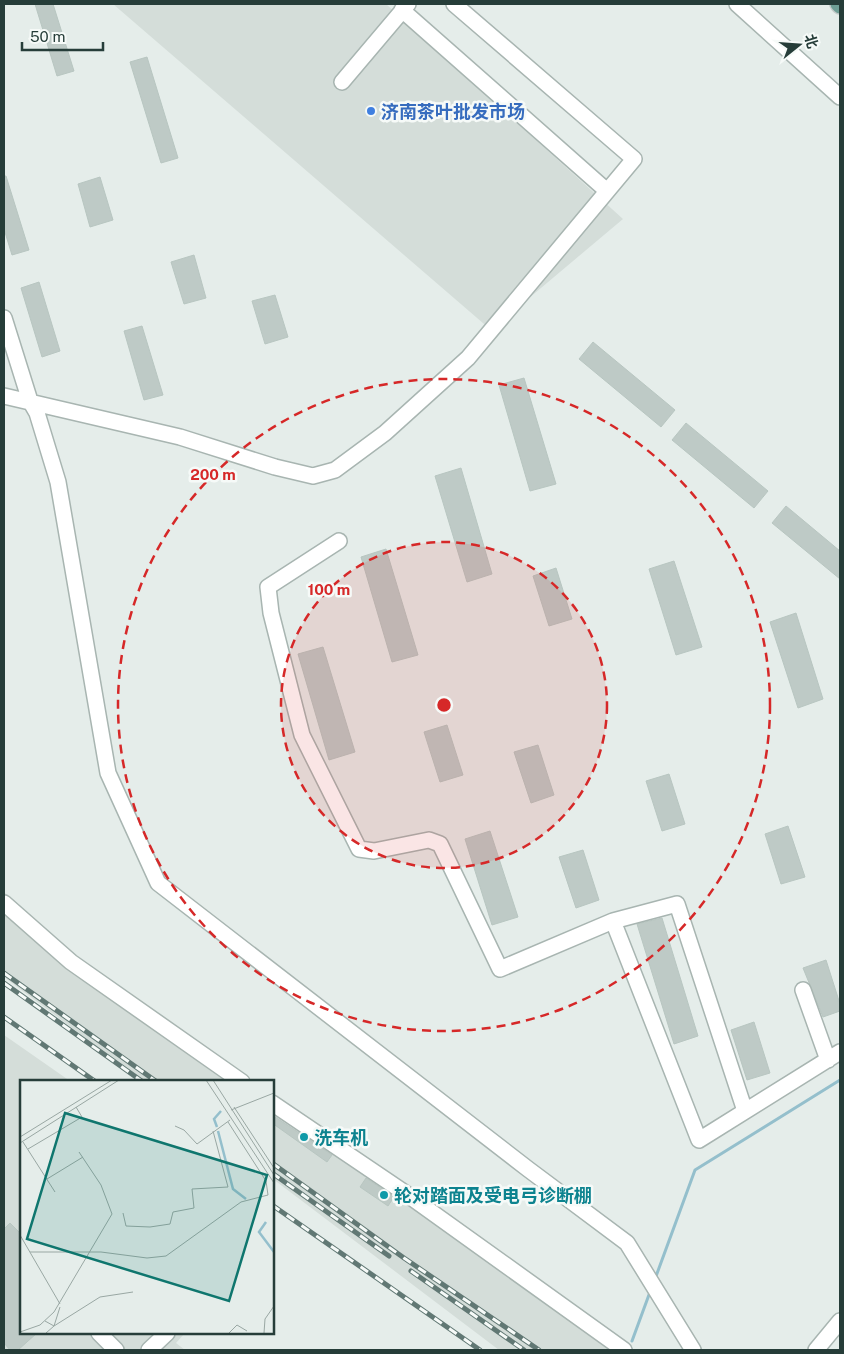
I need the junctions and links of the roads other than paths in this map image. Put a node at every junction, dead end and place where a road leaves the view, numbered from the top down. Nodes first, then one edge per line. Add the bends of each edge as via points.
1 (454, 4) edge
2 (737, 4) edge
3 (405, 7) edge
4 (342, 82) dead end
5 (840, 97) edge
6 (607, 192) junction
7 (4, 318) edge
8 (4, 396) edge
9 (30, 401) junction
10 (339, 541) dead end
11 (4, 903) edge
12 (613, 921) junction
13 (802, 990) dead end
14 (834, 1056) edge
15 (239, 1080) edge
16 (274, 1104) edge
17 (745, 1112) junction
18 (840, 1321) edge
19 (100, 1334) edge
20 (166, 1334) edge
21 (116, 1350) edge
22 (149, 1350) edge
23 (624, 1350) edge
24 (693, 1350) edge
25 (816, 1350) edge

1 - 6 street via 634,159
2 - 5 street
3 - 4 street
3 - 6 street
6 - 9 street via 468,358 385,433 335,470 313,476 180,437
7 - 9 street
8 - 9 street
9 - 24 street via 37,413 58,482 108,772 158,883 627,1242
10 - 12 street via 268,587 271,613 302,735 359,849 374,851 429,840 440,844 500,969
11 - 15 street via 71,962
12 - 17 street via 677,904
12 - 17 street via 699,1140
13 - 14 street
14 - 17 street
16 - 23 street via 405,1193
18 - 25 street
19 - 21 street
20 - 22 street

